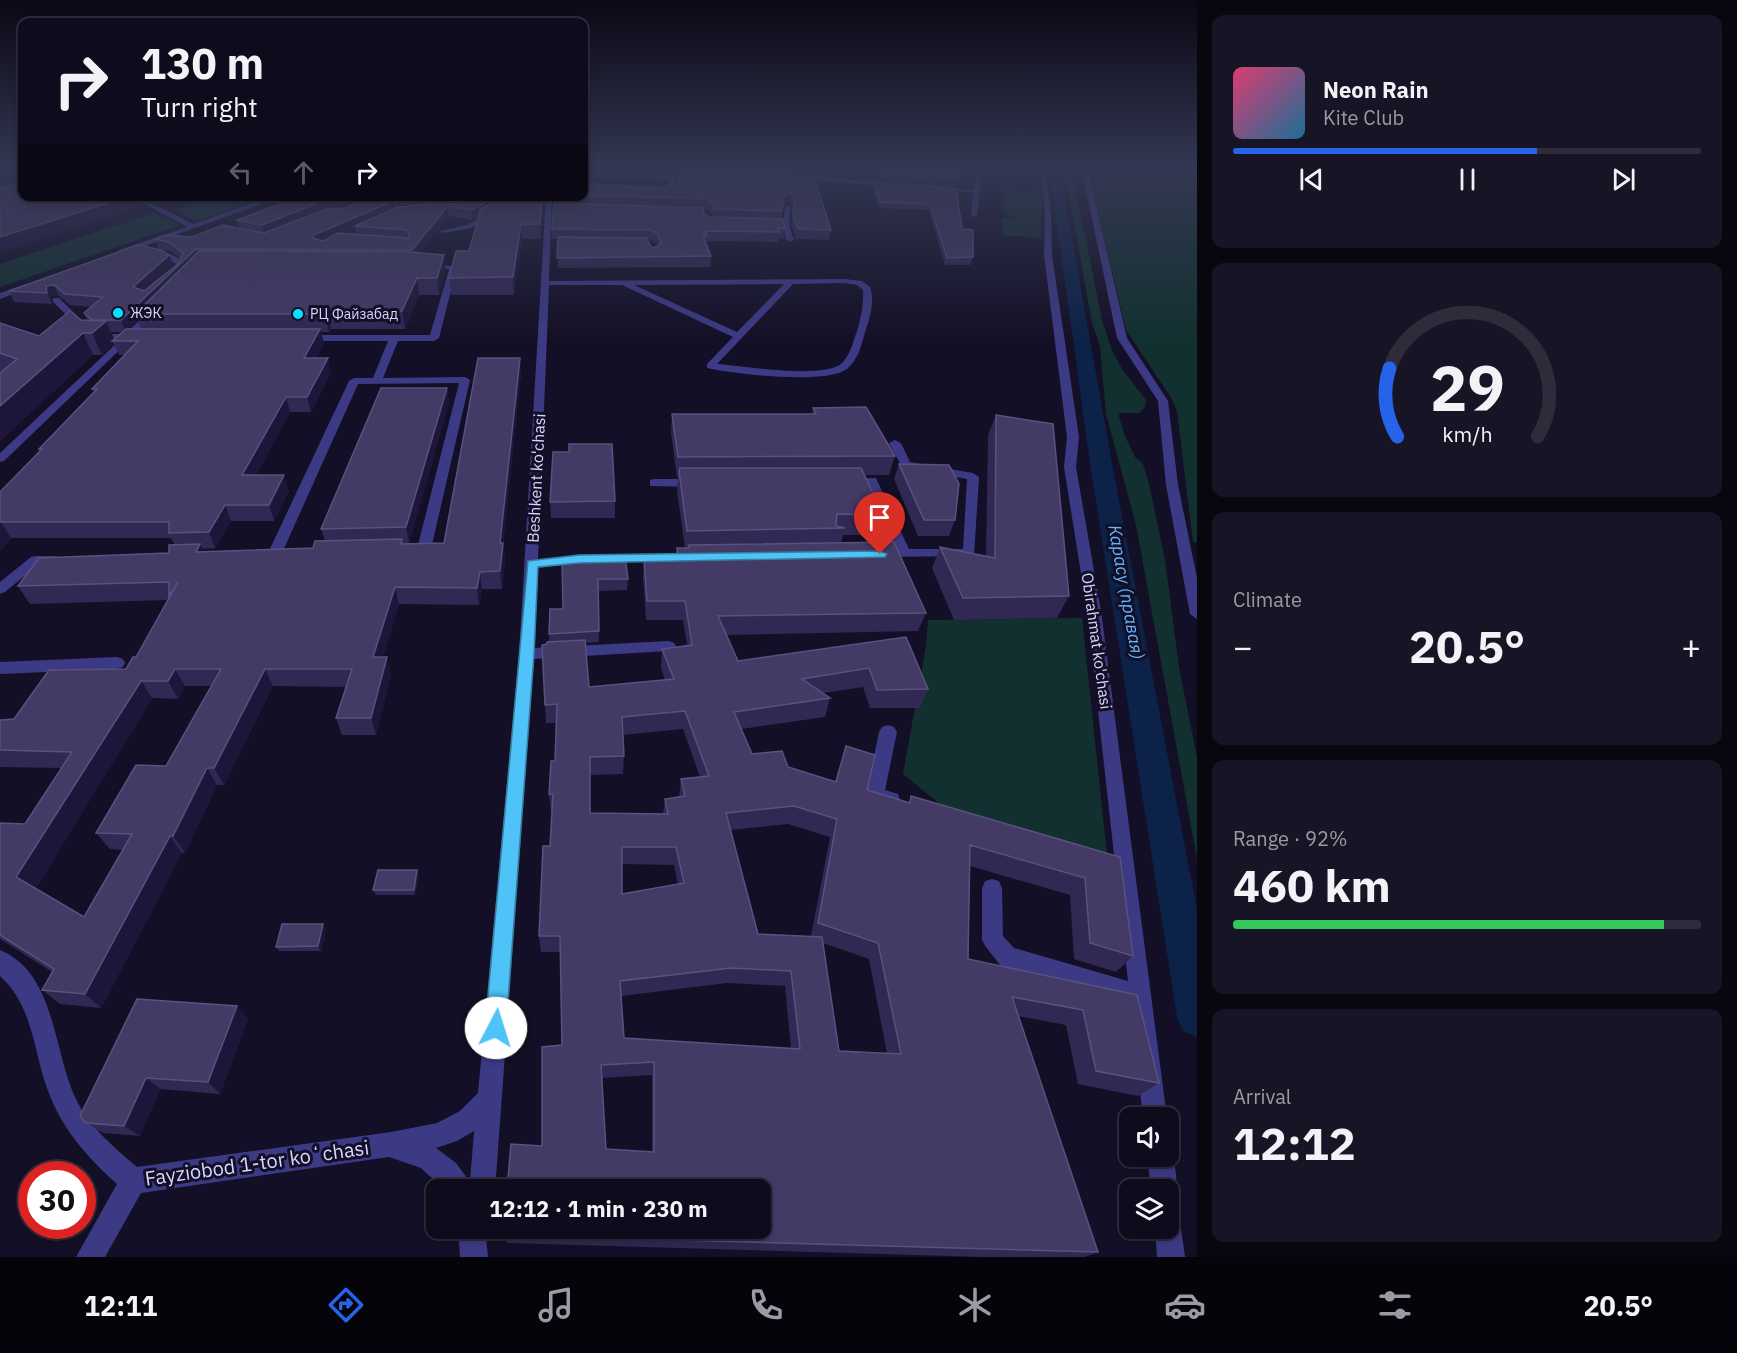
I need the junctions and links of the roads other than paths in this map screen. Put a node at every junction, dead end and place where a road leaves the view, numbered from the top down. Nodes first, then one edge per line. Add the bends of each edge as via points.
1 (189, 225) edge
2 (201, 225) edge
3 (473, 225) edge
4 (550, 225) edge
5 (775, 225) edge
6 (786, 225) joint
7 (1048, 225) edge
8 (1097, 225) edge
9 (194, 227) junction
10 (444, 231) dead end
11 (790, 240) dead end
12 (131, 249) junction
13 (110, 257) edge
14 (414, 264) edge
15 (620, 281) junction
16 (791, 281) junction
17 (545, 283) junction
18 (33, 284) edge
19 (161, 284) edge
20 (0, 296) edge
21 (56, 300) edge
22 (162, 304) edge
23 (738, 336) junction
24 (129, 337) junction
25 (152, 337) edge
26 (290, 338) edge
27 (394, 338) junction
28 (377, 381) junction
29 (896, 443) dead end
30 (0, 459) edge
31 (838, 482) edge
32 (654, 483) dead end
33 (712, 483) edge
34 (401, 549) edge
35 (275, 553) edge
36 (904, 554) junction
37 (869, 555) edge
38 (707, 557) edge
39 (72, 559) edge
40 (532, 564) junction
41 (0, 589) edge
42 (1197, 614) edge
43 (668, 646) edge
44 (527, 654) junction
45 (117, 663) dead end
46 (0, 668) edge
47 (888, 732) dead end
48 (909, 805) edge
49 (1104, 862) edge
50 (1127, 869) junction
51 (992, 888) dead end
52 (0, 961) edge
53 (1141, 996) junction
54 (490, 1098) junction
55 (1154, 1107) edge
56 (389, 1144) junction
57 (452, 1179) edge
58 (483, 1179) edge
59 (133, 1181) junction
60 (473, 1239) edge
61 (477, 1239) edge
62 (1170, 1239) edge
63 (90, 1257) edge
64 (475, 1257) edge
65 (1172, 1257) edge

1 - 9 street
2 - 9 street
3 - 10 street
4 - 17 street, Beshkent ko'chasi
5 - 6 street
6 - 11 street
7 - 50 street, Obirahmat ko'chasi via 1048,255 1073,437 1070,467 1094,611
8 - 42 street via 1122,338 1163,401 1172,485
9 - 12 street
12 - 13 street
12 - 19 street via 180,262 178,270
14 - 27 street via 453,267 434,338
15 - 16 street
15 - 17 street
15 - 23 street
16 - 23 street
16 - 23 street via 844,281 859,283 867,289 869,304 861,332 855,351 843,368 824,374 799,374 710,366
17 - 40 street, Beshkent ko'chasi
18 - 20 street
21 - 24 street via 94,337
22 - 24 street
24 - 25 street
24 - 30 street
26 - 27 street
27 - 28 street
28 - 34 street via 465,380 424,549
28 - 35 street via 354,381
29 - 36 street via 906,465 973,477 969,553
31 - 36 street via 872,481
32 - 33 street
36 - 37 street
38 - 40 street via 579,559
39 - 41 street via 36,560
40 - 44 street, Beshkent ko'chasi
43 - 44 street
44 - 54 street, Beshkent ko'chasi
45 - 46 street
47 - 48 street via 875,795
49 - 50 street
50 - 53 street, Obirahmat ko'chasi
51 - 53 street via 993,940 1008,957
52 - 59 street via 15,972 36,1003 61,1093 78,1126
53 - 55 street, Obirahmat ko'chasi
54 - 56 street via 455,1130 442,1136
54 - 58 street, Beshkent ko'chasi
56 - 57 street, Fayziobod 1-tor koʻchasi via 425,1155
56 - 59 street, Fayziobod 1-tor koʻchasi
59 - 63 street, Fayziobod 1-tor koʻchasi
60 - 64 street
61 - 64 street
62 - 65 street

